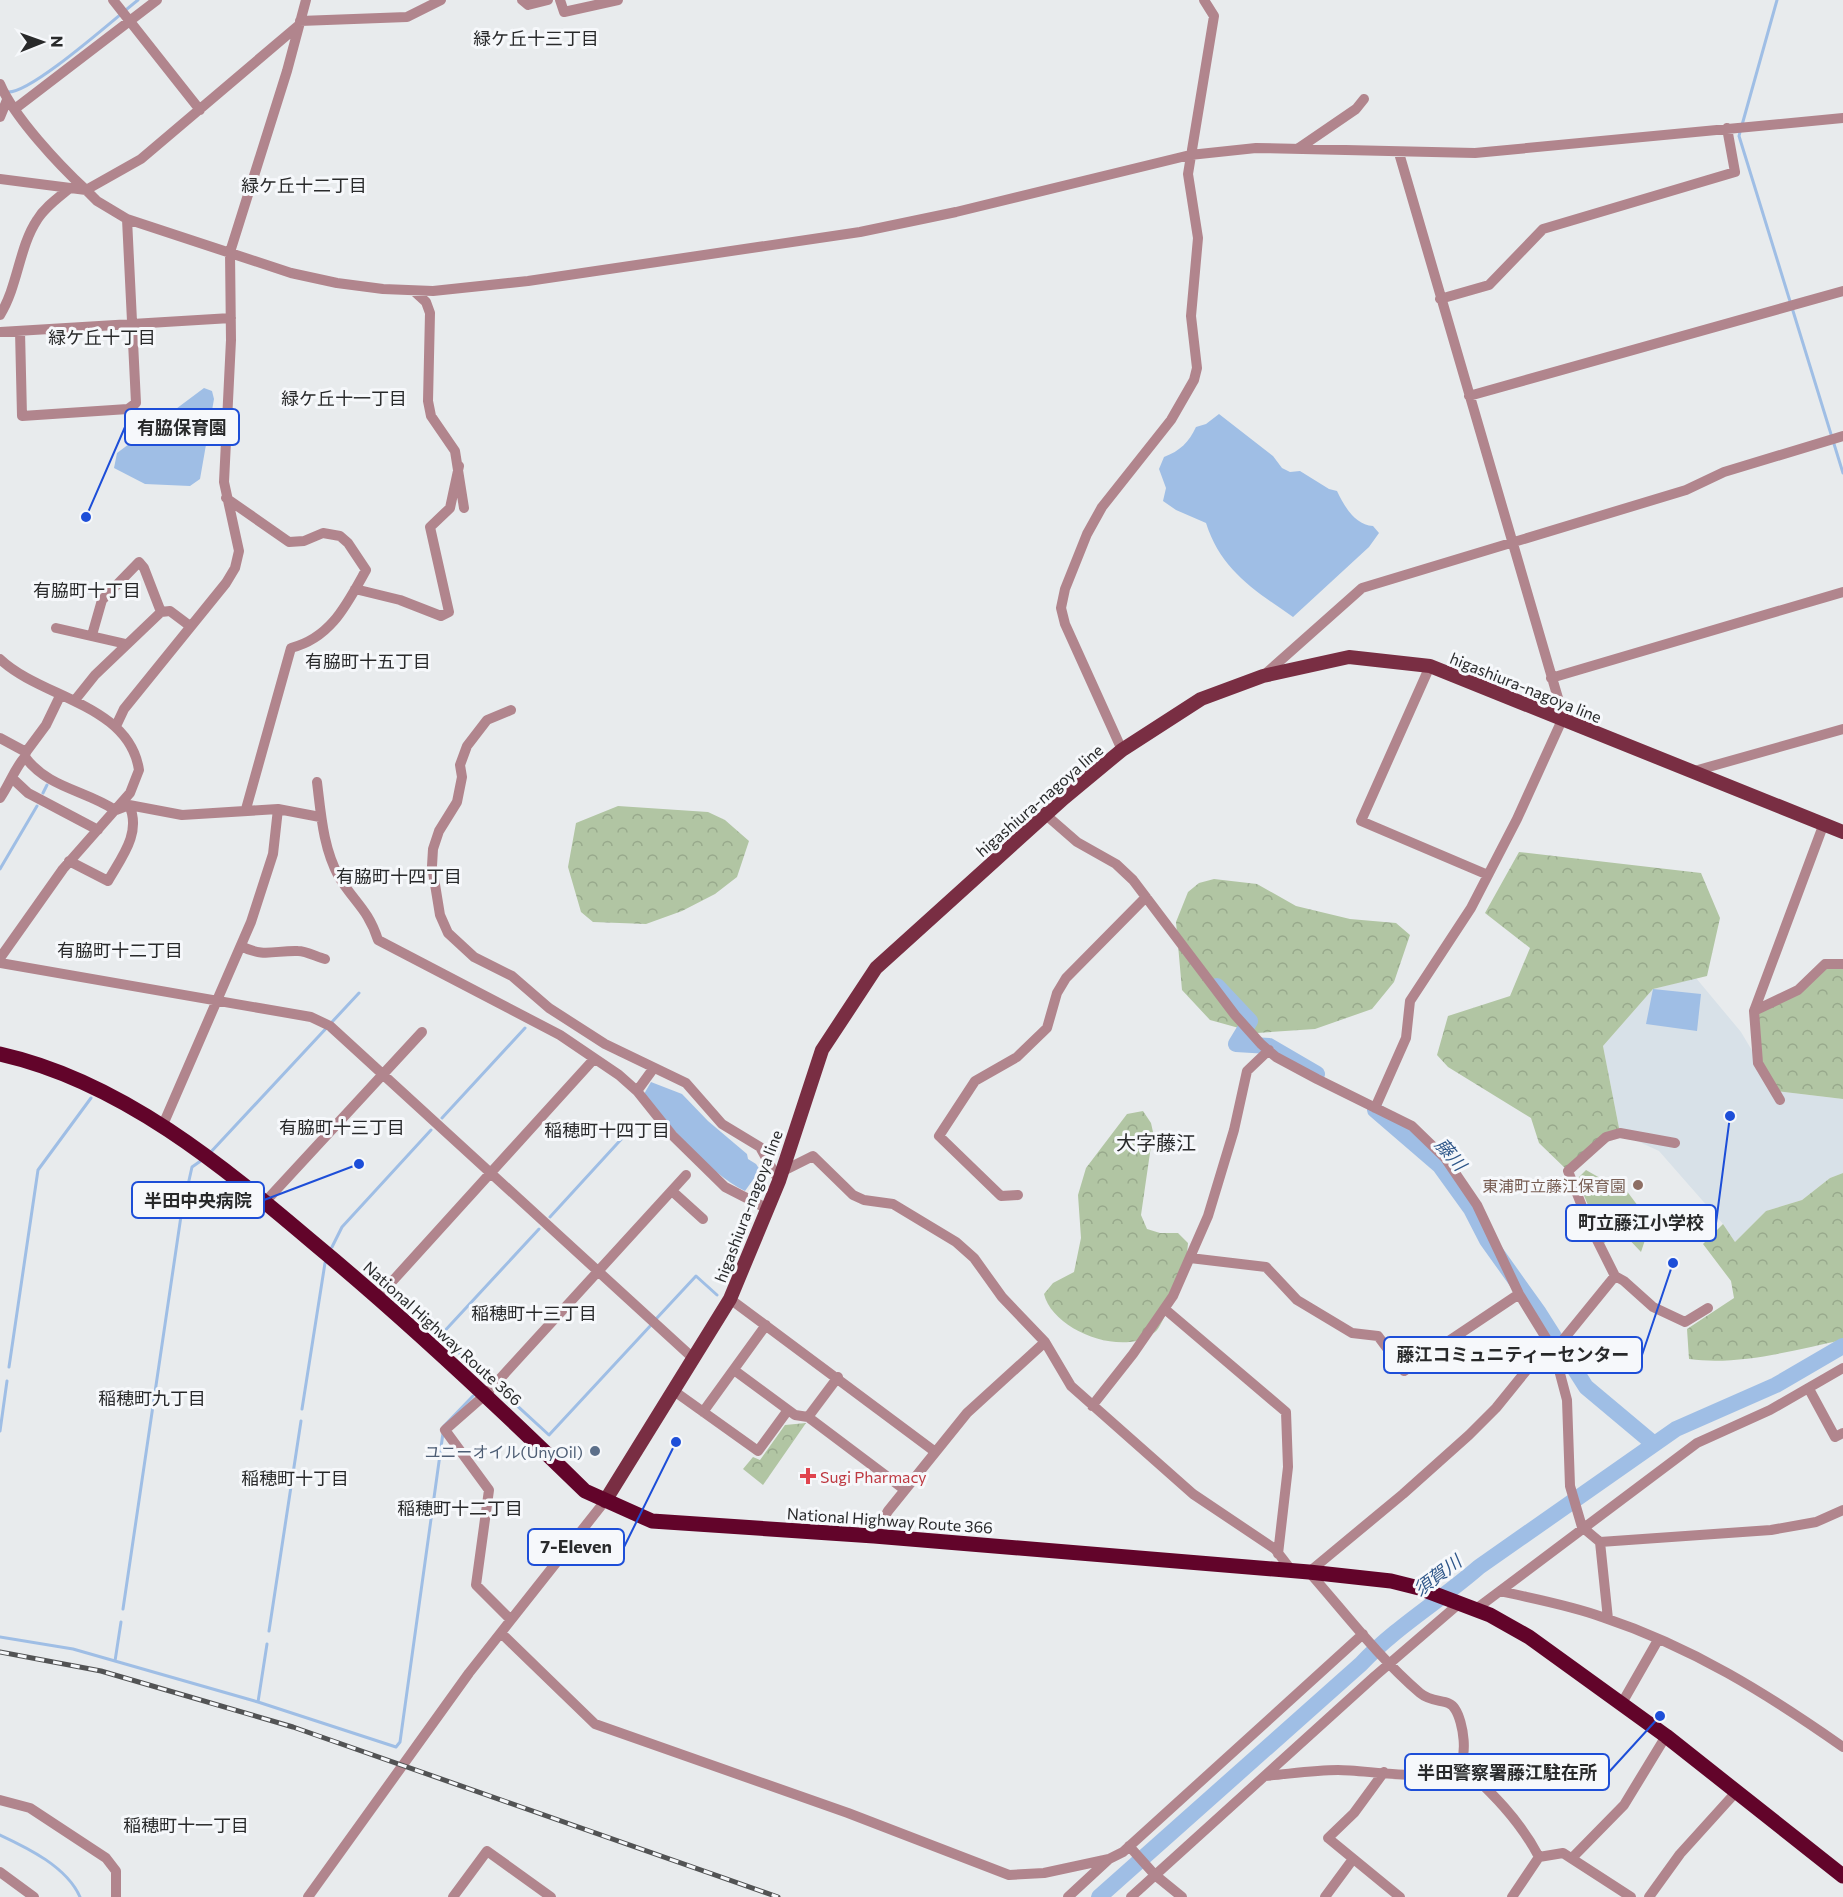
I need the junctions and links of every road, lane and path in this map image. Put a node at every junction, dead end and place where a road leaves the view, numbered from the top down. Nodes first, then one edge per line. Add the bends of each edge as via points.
1 (158, 0) edge
2 (306, 0) edge
3 (441, 0) edge
4 (522, 0) edge
5 (548, 0) edge
6 (560, 0) edge
7 (618, 0) edge
8 (1204, 0) edge
9 (116, 4) edge
10 (128, 19) junction
11 (299, 22) junction
12 (1, 85) edge
13 (7, 99) junction
14 (1364, 99) dead end
15 (16, 108) junction
16 (200, 110) junction
17 (0, 117) edge
18 (1843, 118) edge
19 (1731, 127) junction
20 (1299, 148) junction
21 (1399, 153) junction
22 (1190, 155) junction
23 (0, 179) edge
24 (70, 188) junction
25 (86, 190) junction
26 (127, 219) junction
27 (230, 252) junction
28 (414, 291) junction
29 (1843, 291) edge
30 (1440, 300) junction
31 (0, 315) edge
32 (231, 318) junction
33 (132, 325) junction
34 (20, 331) junction
35 (0, 332) edge
36 (1469, 396) junction
37 (1841, 436) edge
38 (459, 466) junction
39 (226, 498) junction
40 (464, 508) dead end
41 (1512, 542) junction
42 (355, 589) junction
43 (1843, 592) edge
44 (161, 612) junction
45 (190, 626) junction
46 (56, 628) dead end
47 (92, 635) junction
48 (126, 644) junction
49 (0, 659) edge
50 (1430, 666) junction
51 (1263, 676) junction
52 (1551, 678) junction
53 (60, 696) junction
54 (75, 700) junction
55 (511, 711) dead end
56 (1562, 720) junction
57 (116, 726) junction
58 (1843, 729) edge
59 (0, 738) edge
60 (1122, 750) junction
61 (26, 754) junction
62 (1691, 772) junction
63 (13, 779) junction
64 (317, 782) dead end
65 (0, 798) edge
66 (129, 805) junction
67 (278, 808) junction
68 (246, 809) junction
69 (115, 810) junction
70 (1046, 815) junction
71 (320, 817) junction
72 (1823, 826) junction
73 (98, 830) junction
74 (1843, 832) edge
75 (69, 861) junction
76 (1488, 875) junction
77 (1146, 897) junction
78 (241, 946) junction
79 (0, 958) edge
80 (325, 959) dead end
81 (0, 963) edge
82 (1843, 964) edge
83 (216, 999) junction
84 (1754, 1011) junction
85 (422, 1032) dead end
86 (1269, 1050) junction
87 (0, 1054) edge
88 (594, 1059) junction
89 (652, 1069) junction
90 (383, 1075) junction
91 (637, 1091) junction
92 (1780, 1100) dead end
93 (1375, 1108) junction
94 (162, 1127) junction
95 (1675, 1143) dead end
96 (490, 1172) junction
97 (686, 1175) dead end
98 (781, 1175) junction
99 (672, 1191) junction
100 (1018, 1195) dead end
101 (265, 1202) junction
102 (766, 1208) junction
103 (703, 1219) dead end
104 (1190, 1258) junction
105 (597, 1271) junction
106 (1615, 1276) junction
107 (1519, 1293) junction
108 (378, 1297) junction
109 (730, 1299) junction
110 (1708, 1308) dead end
111 (1166, 1310) junction
112 (766, 1325) junction
113 (1044, 1342) junction
114 (1554, 1352) junction
115 (694, 1359) junction
116 (1843, 1368) edge
117 (734, 1370) junction
118 (838, 1377) junction
119 (1809, 1389) junction
120 (674, 1391) junction
121 (486, 1394) junction
122 (1092, 1406) junction
123 (788, 1410) junction
124 (703, 1412) junction
125 (808, 1417) junction
126 (1843, 1433) edge
127 (934, 1451) junction
128 (905, 1490) junction
129 (605, 1501) junction
130 (1843, 1510) edge
131 (1581, 1524) junction
132 (874, 1536) junction
133 (1600, 1542) junction
134 (1278, 1554) junction
135 (1292, 1571) junction
136 (1309, 1572) junction
137 (1500, 1591) junction
138 (1461, 1602) junction
139 (1476, 1609) junction
140 (1608, 1619) junction
141 (511, 1620) junction
142 (501, 1633) junction
143 (1364, 1635) junction
144 (1658, 1640) junction
145 (1388, 1661) junction
146 (1622, 1703) junction
147 (1666, 1736) junction
148 (1843, 1747) edge
149 (1461, 1764) junction
150 (1384, 1773) junction
151 (1265, 1776) junction
152 (1737, 1791) junction
153 (0, 1800) edge
154 (1131, 1848) junction
155 (1539, 1857) junction
156 (1572, 1858) junction
157 (1109, 1859) junction
158 (1353, 1859) junction
159 (0, 1872) edge
160 (1153, 1873) junction
161 (1843, 1876) edge
162 (34, 1897) edge
163 (116, 1897) edge
164 (308, 1897) edge
165 (453, 1897) edge
166 (551, 1897) edge
167 (1068, 1897) edge
168 (1131, 1897) edge
169 (1182, 1897) edge
170 (1324, 1897) edge
171 (1400, 1897) edge
172 (1512, 1897) edge
173 (1631, 1897) edge
174 (1649, 1897) edge

1 - 10 street
2 - 11 street
3 - 11 street via 407,17
4 - 5 street via 528,5
6 - 7 street via 564,12
8 - 22 street via 1214,16
9 - 10 street
10 - 15 street
10 - 16 street
11 - 16 street
11 - 27 street
12 - 13 street
13 - 15 street
13 - 17 street
14 - 20 street via 1356,109
15 - 25 street via 64,170
16 - 25 street via 141,159
18 - 19 street
19 - 21 street via 1475,153
19 - 30 street via 1735,172 1543,229 1489,285
20 - 21 street
20 - 22 street
21 - 30 street
22 - 28 street via 860,232 481,288
22 - 60 street via 1188,174 1198,238 1191,316 1197,368 1194,380 1171,420 1102,507 1082,547 1060,608
23 - 24 street
24 - 25 street
24 - 31 street via 35,222 12,294
25 - 26 street
26 - 27 street
26 - 33 street
27 - 28 street via 291,273 337,283
27 - 32 street
28 - 38 street via 426,302 429,313 431,416 455,451
29 - 36 street
30 - 36 street
32 - 33 street
32 - 39 street
33 - 34 street
33 - 34 street via 136,404 128,409 22,416
34 - 35 street
36 - 41 street
37 - 41 street via 1724,472 1686,490
38 - 40 street
38 - 42 street via 453,503 430,527 449,612 441,616
39 - 42 street via 289,542 304,542 323,533 345,539 366,570
39 - 45 street via 238,542 238,560 226,583
41 - 51 street via 1362,588
41 - 52 street
42 - 68 street via 321,636 291,648
43 - 52 street
44 - 45 street via 170,610
44 - 47 street via 139,562 102,600
44 - 48 street
45 - 57 street via 124,709
46 - 47 street
47 - 48 street
48 - 54 street
49 - 53 street
50 - 51 main road, higashiura-nagoya line via 1349,657
50 - 56 main road, higashiura-nagoya line
50 - 76 street via 1361,821
51 - 60 main road, higashiura-nagoya line via 1201,699
52 - 56 street
53 - 54 street
53 - 61 street
54 - 57 street
55 - 89 street via 481,726 460,765 457,801 433,849 440,915 448,933 474,957 512,976 549,1008
56 - 62 main road, higashiura-nagoya line
56 - 76 street
57 - 69 street via 139,770 130,793
58 - 62 street
59 - 61 street
60 - 70 main road, higashiura-nagoya line
61 - 63 street via 15,768
61 - 69 street via 49,781 96,797
62 - 72 main road, higashiura-nagoya line
63 - 65 street
63 - 73 street via 28,793
64 - 71 street
66 - 68 street via 182,815
66 - 69 street
66 - 75 street via 133,814 132,839 108,881
67 - 68 street
67 - 71 street
67 - 78 street via 273,854
69 - 73 street
70 - 77 street via 1077,842 1116,864
70 - 98 main road, higashiura-nagoya line via 876,968 822,1050
71 - 88 street via 336,870 370,918 378,940 530,1018
72 - 74 main road, higashiura-nagoya line
72 - 84 street
73 - 75 street
75 - 79 street
76 - 93 street via 1459,928 1410,1001 1406,1038
77 - 86 street via 1235,1015
77 - 100 street via 1066,978 1057,993 1047,1028 1017,1057 975,1081 939,1136 1000,1197
78 - 80 street via 252,952 298,951
78 - 83 street
81 - 83 street
82 - 84 street via 1825,964 1798,990
83 - 90 street via 321,1021
83 - 94 street
84 - 92 street via 1758,1063
85 - 90 street
86 - 93 street
86 - 104 street via 1247,1071 1224,1164
87 - 94 highway, National Highway Route 366 via 68,1075 117,1098
88 - 91 street
88 - 96 street
89 - 91 street
89 - 98 street via 686,1083 722,1124 760,1148
90 - 96 street
90 - 101 street
91 - 102 street via 667,1130 725,1187
93 - 107 street via 1412,1126 1445,1158 1477,1205
94 - 101 highway, National Highway Route 366
95 - 106 street via 1620,1132 1606,1137 1568,1171
96 - 105 street
96 - 108 street
97 - 99 street
98 - 102 main road, higashiura-nagoya line
98 - 113 street via 813,1156 853,1195 893,1204 947,1235 974,1258 1002,1298
99 - 103 street
99 - 105 street
101 - 108 highway, National Highway Route 366
102 - 109 main road, higashiura-nagoya line
104 - 107 street via 1266,1267 1297,1300 1352,1333 1378,1336 1404,1371
104 - 111 street
105 - 115 street
105 - 121 street
106 - 110 street via 1653,1307 1685,1322
106 - 114 street
107 - 114 street
108 - 121 highway, National Highway Route 366
109 - 112 street
109 - 115 main road, higashiura-nagoya line
111 - 122 street
111 - 134 street via 1286,1412 1288,1467
112 - 117 street
112 - 118 street
113 - 122 street via 1071,1386
113 - 127 street via 967,1413
114 - 131 street via 1567,1400 1570,1486
114 - 136 street via 1530,1366 1496,1408 1411,1487
115 - 120 main road, higashiura-nagoya line
116 - 119 street
117 - 123 street
117 - 124 street
118 - 125 street
118 - 127 street
119 - 126 street via 1835,1437
119 - 131 street via 1697,1443
120 - 124 street
120 - 129 main road, higashiura-nagoya line
121 - 129 highway, National Highway Route 366 via 585,1491
121 - 141 street via 445,1430 489,1490 476,1586
122 - 134 street via 1193,1494
123 - 124 street via 758,1451
123 - 125 street
125 - 128 street
127 - 128 street
128 - 132 street
129 - 132 highway, National Highway Route 366 via 652,1521
129 - 141 street
130 - 133 street via 1816,1522 1771,1530
131 - 133 street
131 - 137 street
132 - 135 highway, National Highway Route 366
133 - 140 street
134 - 135 street
135 - 136 highway, National Highway Route 366
136 - 138 highway, National Highway Route 366 via 1390,1581
136 - 143 street
137 - 139 street
137 - 140 street
138 - 139 highway, National Highway Route 366
138 - 145 street
139 - 146 highway, National Highway Route 366 via 1529,1637
140 - 144 street
141 - 142 street
142 - 157 street via 595,1724 848,1813 1009,1875 1044,1873
142 - 164 street
143 - 145 street
143 - 154 street
144 - 146 street
144 - 148 street via 1724,1669
145 - 149 street via 1429,1700 1448,1702 1454,1707 1461,1729
145 - 151 street
146 - 147 highway, National Highway Route 366
147 - 152 highway, National Highway Route 366
147 - 156 street via 1624,1805
149 - 150 street via 1455,1770 1436,1774
149 - 155 street via 1499,1799 1525,1830
150 - 151 street via 1334,1770
150 - 158 street via 1354,1813 1328,1838
151 - 160 street
152 - 161 highway, National Highway Route 366
152 - 174 street via 1680,1854
153 - 163 street via 30,1808 106,1858 116,1871
154 - 157 street
154 - 160 street
155 - 156 street via 1557,1853
155 - 172 street
156 - 173 street
157 - 167 street
158 - 170 street
158 - 171 street
159 - 162 street
160 - 168 street
160 - 169 street
165 - 166 street via 487,1851

